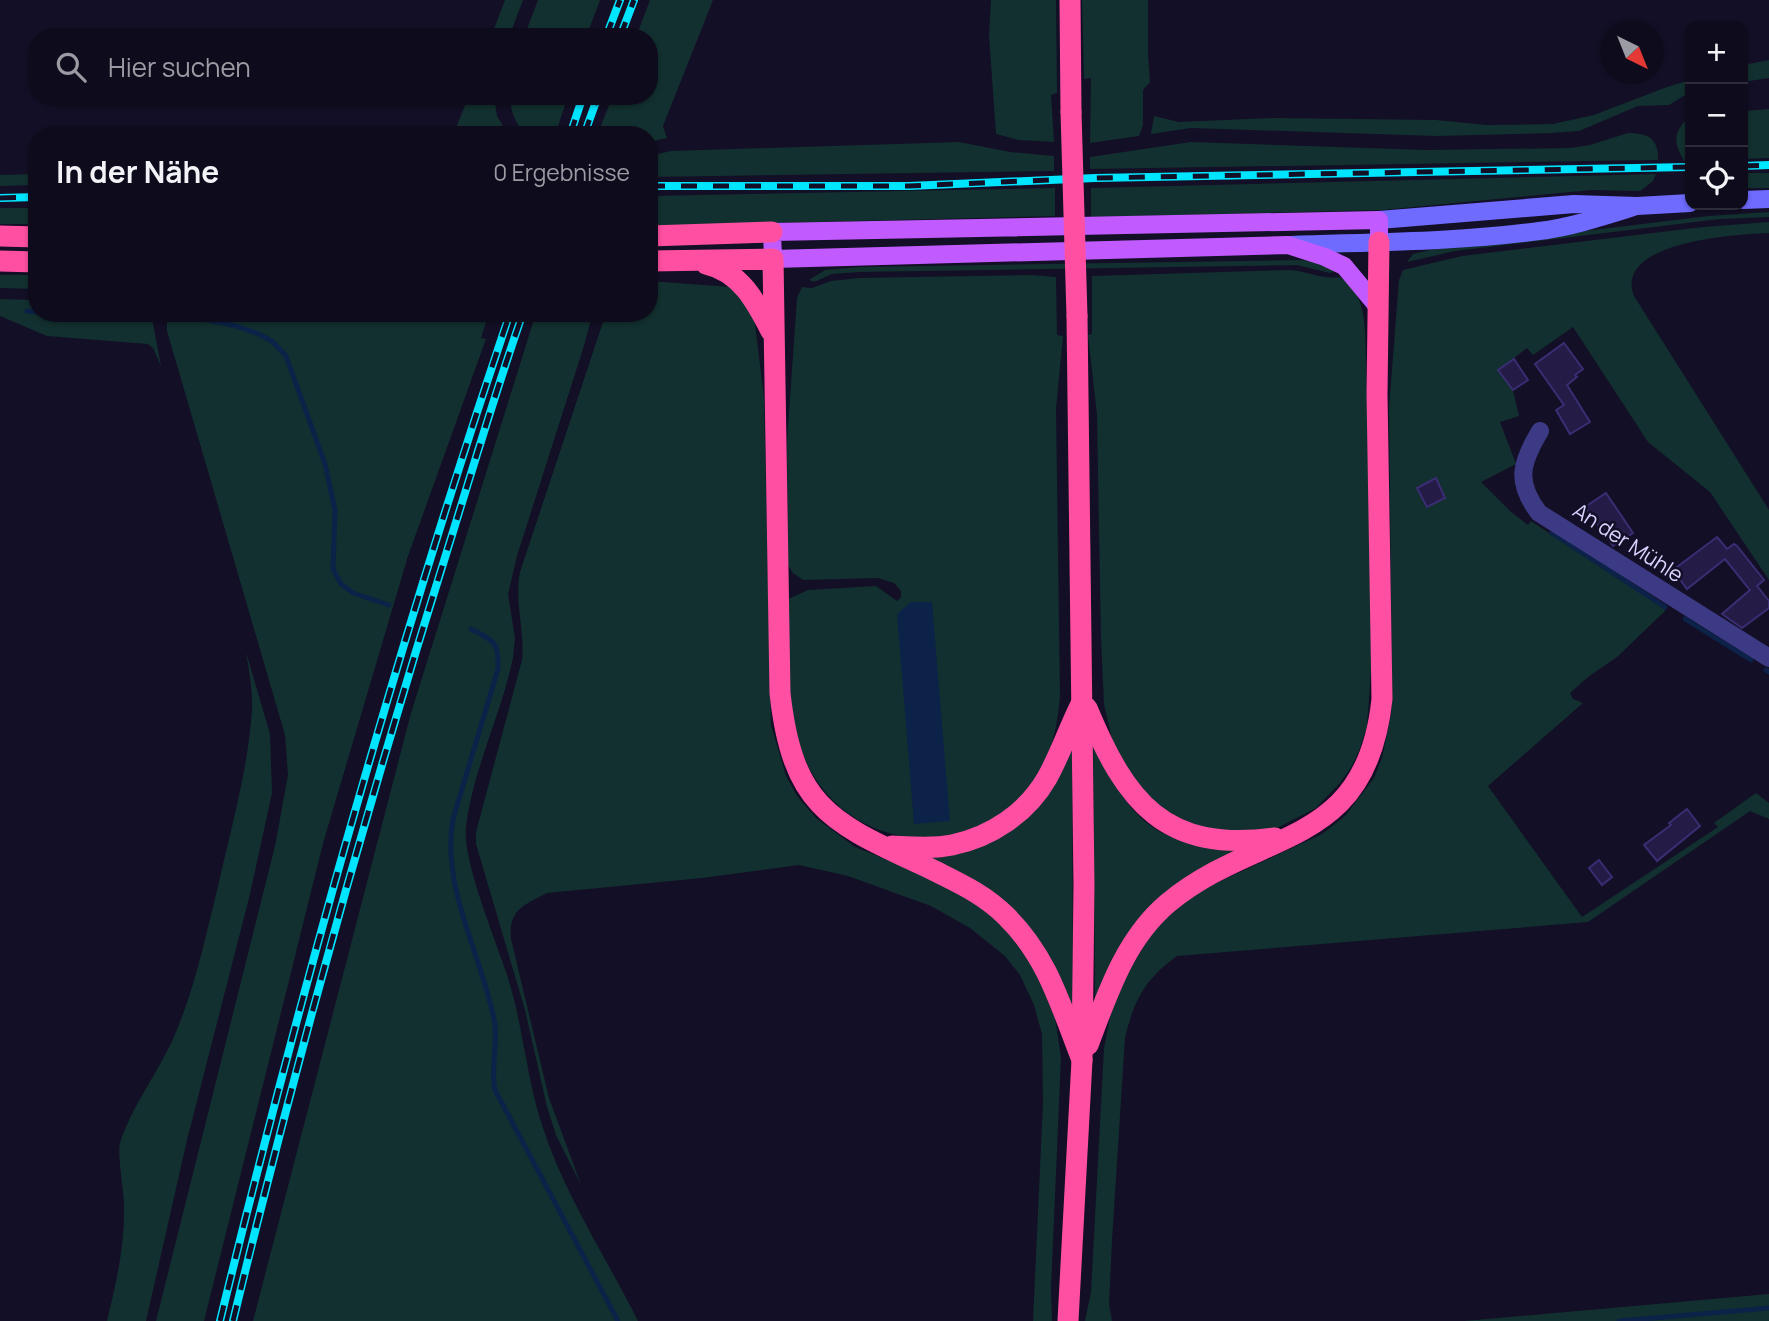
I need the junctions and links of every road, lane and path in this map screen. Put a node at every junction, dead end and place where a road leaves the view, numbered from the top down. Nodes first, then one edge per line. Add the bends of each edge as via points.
1 (1070, 0) edge
2 (1769, 199) edge
3 (1748, 200) edge
4 (1685, 203) edge
5 (1637, 206) junction
6 (1379, 220) junction
7 (772, 232) junction
8 (0, 236) edge
9 (658, 236) edge
10 (28, 237) edge
11 (1289, 245) junction
12 (1379, 245) junction
13 (772, 259) junction
14 (693, 260) junction
15 (0, 261) edge
16 (658, 261) edge
17 (28, 262) edge
18 (1378, 307) junction
19 (774, 336) junction
20 (1540, 431) dead end
21 (1769, 659) edge
22 (1083, 699) junction
23 (1294, 835) junction
24 (882, 846) junction
25 (1082, 1060) junction
26 (1068, 1321) edge

1 - 22 highway, bridge
2 - 3 main road
4 - 5 main road
5 - 6 main road via 1574,204
5 - 12 main road via 1539,231
6 - 7 main road
6 - 12 main road
7 - 9 highway
7 - 13 main road
8 - 10 highway
11 - 12 main road
11 - 13 main road
11 - 18 main road via 1344,266
12 - 18 highway
13 - 14 highway
13 - 19 highway
14 - 16 highway
14 - 19 highway via 735,277 754,299
15 - 17 highway
18 - 23 highway via 1379,724 1353,787 1329,814
19 - 24 highway via 780,693 788,748 798,773 824,810
20 - 21 street, An der Mühle via 1522,476 1539,513
22 - 23 highway via 1118,773 1158,818 1197,836 1221,841
22 - 24 highway via 1045,780 1017,814 998,828 950,846
22 - 25 highway
23 - 25 highway via 1208,877 1153,918 1127,954
24 - 25 highway via 968,886 1026,937 1042,962
25 - 26 highway

